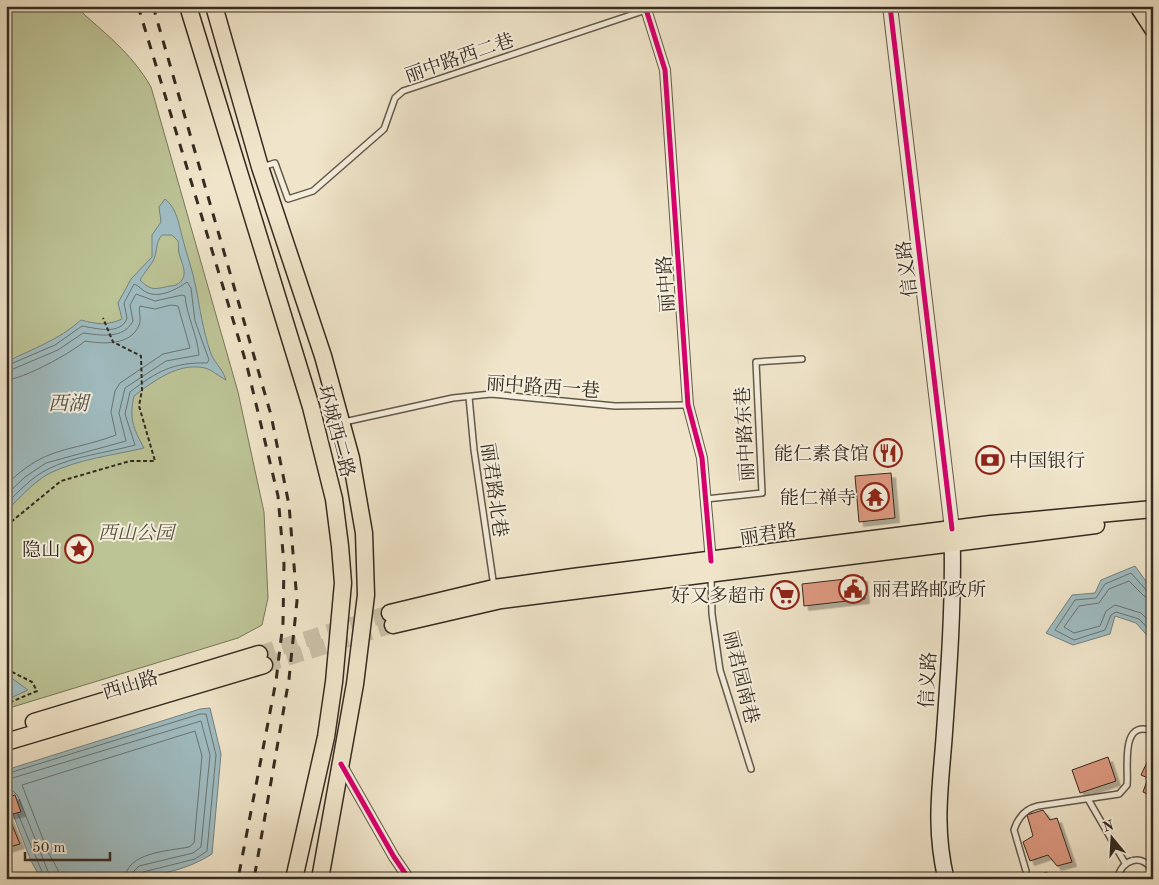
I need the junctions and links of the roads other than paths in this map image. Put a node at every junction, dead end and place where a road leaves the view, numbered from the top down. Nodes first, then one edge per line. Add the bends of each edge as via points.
1 (188, 6) edge
2 (214, 6) edge
3 (890, 6) edge
4 (645, 8) edge
5 (1141, 8) edge
6 (1153, 29) edge
7 (260, 167) junction
8 (802, 359) dead end
9 (468, 396) junction
10 (688, 405) junction
11 (340, 424) junction
12 (706, 499) junction
13 (1153, 508) edge
14 (1153, 519) edge
15 (952, 536) junction
16 (711, 568) junction
17 (494, 588) junction
18 (1153, 730) edge
19 (6, 731) edge
20 (6, 742) edge
21 (341, 764) junction
22 (751, 769) dead end
23 (1088, 799) junction
24 (1125, 863) junction
25 (1026, 871) dead end
26 (1153, 872) edge
27 (294, 879) edge
28 (320, 879) edge
29 (409, 879) edge
30 (946, 879) edge
31 (1118, 879) edge

1 - 27 main road, 环城西二路 via 310,407 334,498 340,546 343,583 334,682 326,737
2 - 7 main road, 环城西二路
3 - 15 street, 信义路
4 - 7 lane, 丽中路西二巷 via 403,91 395,98 384,129 313,191 288,199 275,163
4 - 10 street, 丽中路 via 665,70
5 - 6 main road
7 - 11 main road, 环城西二路 via 323,356
8 - 12 lane, 丽中路东巷 via 756,362 762,493
9 - 10 lane, 丽中路西一巷 via 491,394 615,406
9 - 11 lane, 丽中路西一巷
9 - 17 lane, 丽君路北巷
10 - 12 street, 丽中路 via 702,458
11 - 21 main road, 环城西二路 via 351,458 364,533 366,595
12 - 16 street, 丽中路
13 - 15 main road, 丽君路
14 - 15 main road, 丽君路
15 - 16 main road, 丽君路
15 - 30 main road, 信义路 via 953,580 938,800 938,843
16 - 17 main road, 丽君路
16 - 17 main road, 丽君路 via 392,619
16 - 22 lane, 丽君园南巷 via 712,614 720,670
18 - 23 lane via 1138,731 1128,741 1128,782 1122,792 1116,796
19 - 20 main road, 西山路 via 262,659
21 - 28 main road, 环城西二路
21 - 29 street
23 - 24 lane
23 - 25 lane via 1029,808 1022,814 1014,830
24 - 26 lane via 1142,861
24 - 31 lane

